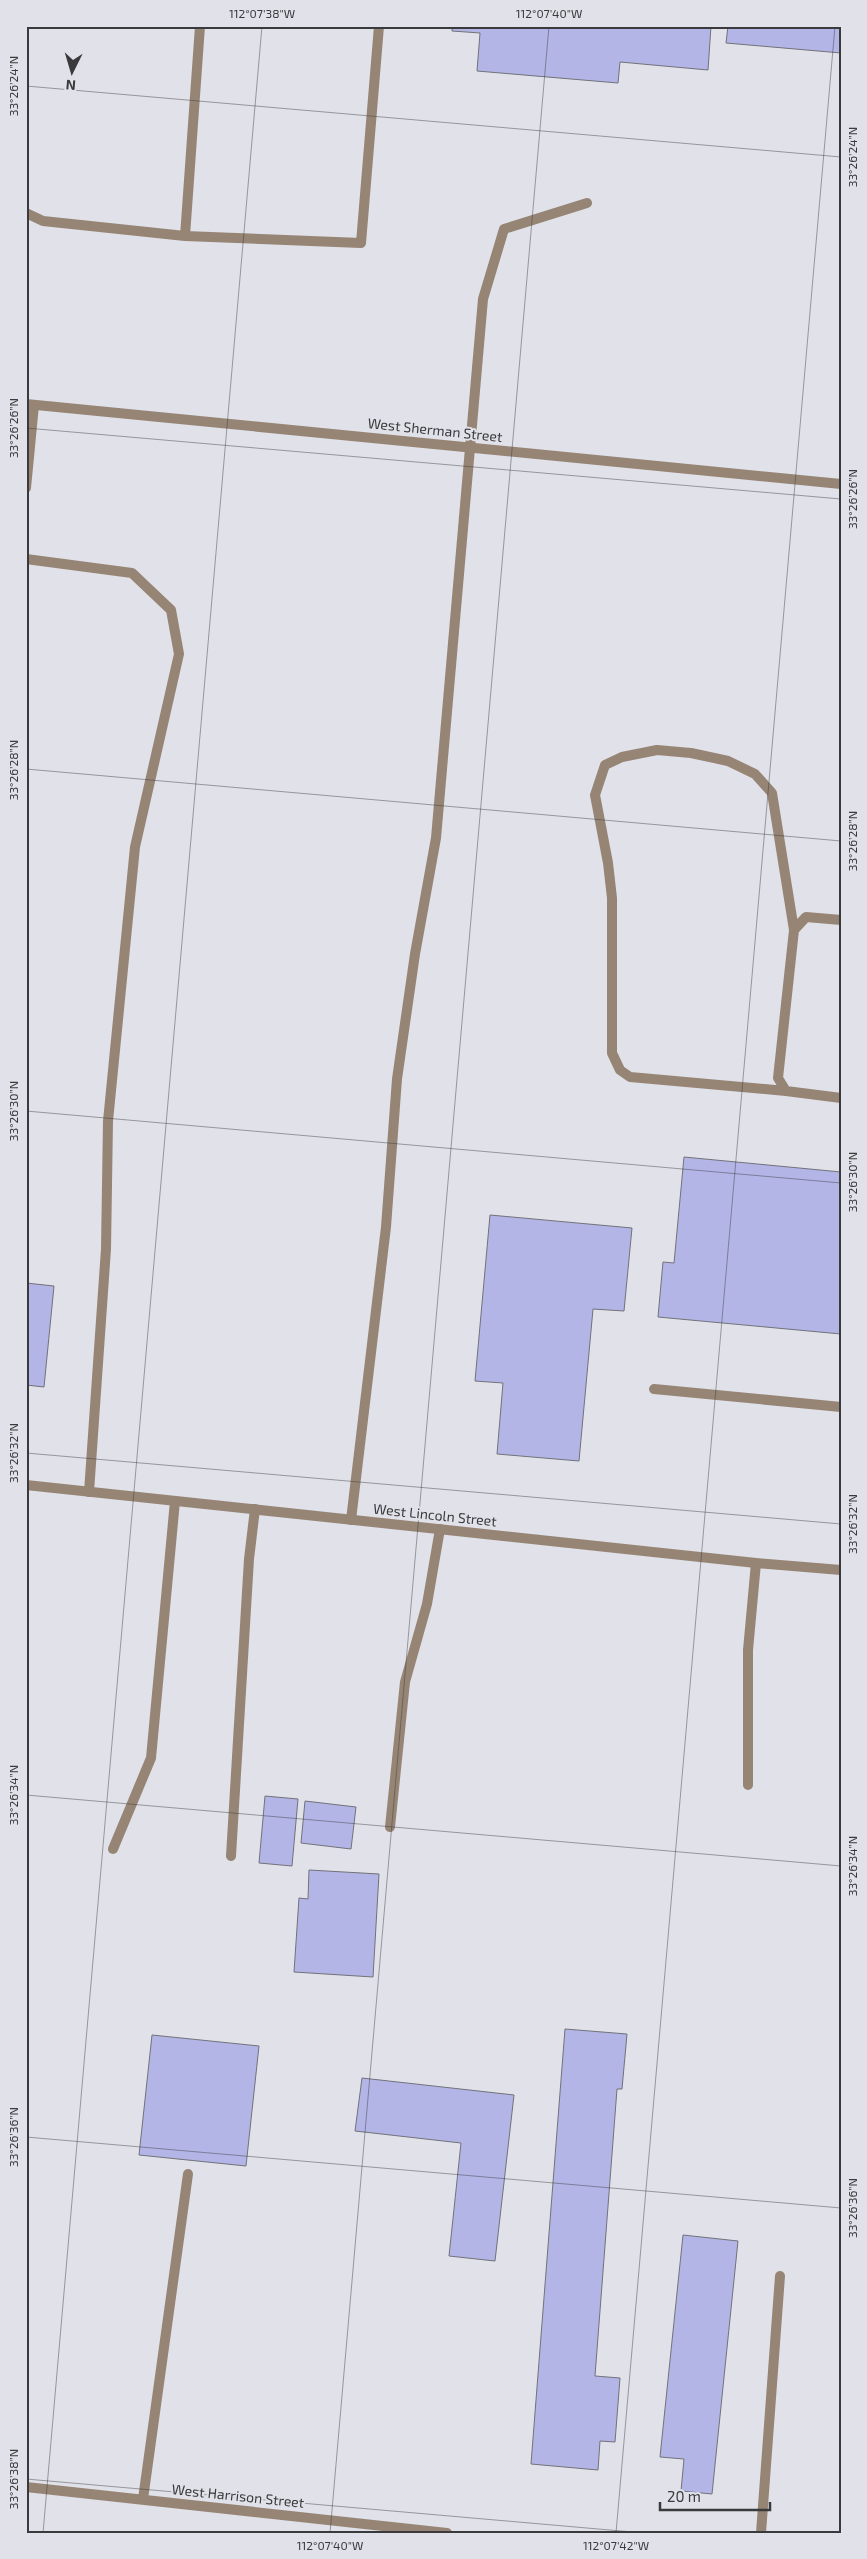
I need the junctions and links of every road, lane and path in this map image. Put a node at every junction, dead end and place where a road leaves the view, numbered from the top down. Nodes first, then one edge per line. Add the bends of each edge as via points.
1 (200, 26) edge
2 (379, 26) edge
3 (587, 202) dead end
4 (26, 213) edge
5 (185, 236) junction
6 (30, 405) edge
7 (470, 448) junction
8 (841, 484) edge
9 (26, 488) edge
10 (26, 559) edge
11 (841, 920) edge
12 (794, 930) junction
13 (786, 1091) junction
14 (841, 1098) edge
15 (654, 1389) dead end
16 (841, 1407) edge
17 (26, 1485) edge
18 (89, 1492) junction
19 (175, 1500) junction
20 (255, 1509) junction
21 (351, 1520) junction
22 (440, 1529) junction
23 (756, 1563) junction
24 (841, 1570) edge
25 (748, 1785) dead end
26 (390, 1827) dead end
27 (113, 1849) dead end
28 (232, 1856) dead end
29 (188, 2174) dead end
30 (780, 2276) dead end
31 (26, 2487) edge
32 (143, 2499) junction
33 (447, 2533) edge
34 (761, 2533) edge

1 - 5 street
2 - 5 street via 361,243
3 - 7 street via 504,229 483,299
4 - 5 street via 43,221
6 - 7 street, West Sherman Street
6 - 9 street
7 - 8 street, West Sherman Street
7 - 21 street via 436,838 397,1079 386,1227
10 - 18 street via 132,573 171,610 179,654 135,847 108,1121 106,1249
11 - 12 street via 806,917
12 - 13 street via 778,1078
12 - 13 street via 772,793 755,774 728,761 657,750 605,765 595,794 612,898 612,1053 620,1070 630,1077
13 - 14 street
15 - 16 street
17 - 18 street, West Lincoln Street
18 - 19 street, West Lincoln Street
19 - 20 street, West Lincoln Street
19 - 27 street via 151,1758
20 - 21 street, West Lincoln Street
20 - 28 street via 249,1559
21 - 22 street, West Lincoln Street
22 - 23 street, West Lincoln Street
22 - 26 street via 429,1596 405,1682
23 - 24 street, West Lincoln Street
23 - 25 street via 748,1650
29 - 32 street
30 - 34 street
31 - 32 street, West Harrison Street
32 - 33 street, West Harrison Street

